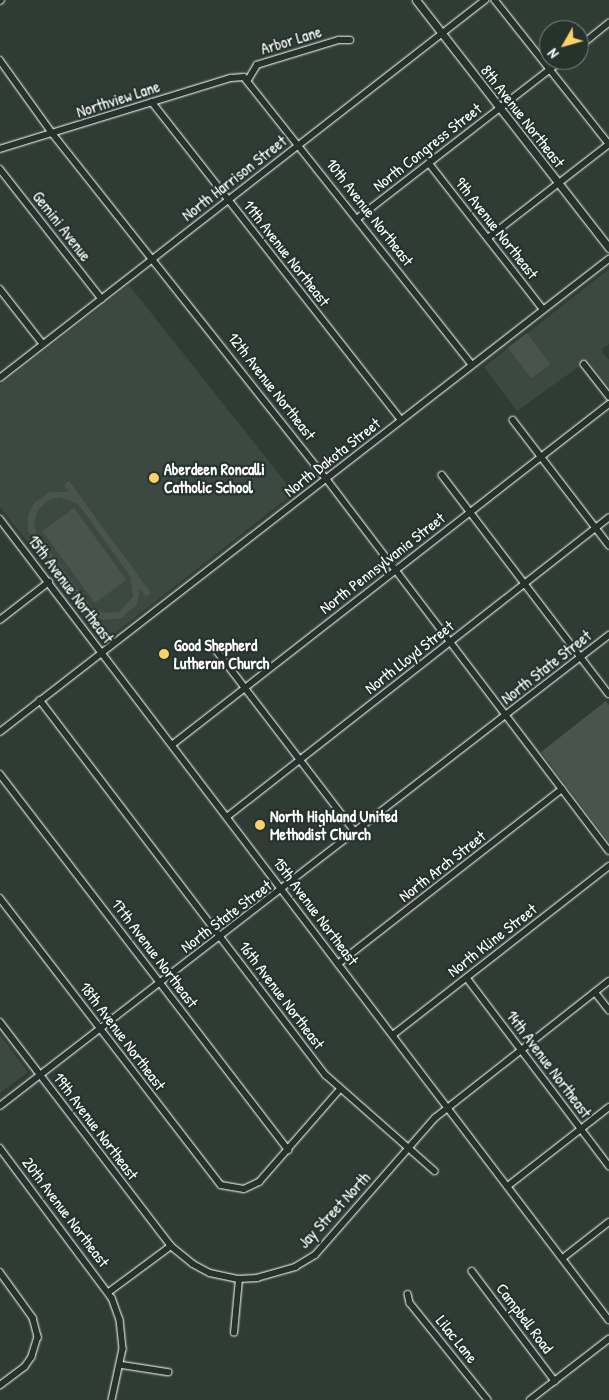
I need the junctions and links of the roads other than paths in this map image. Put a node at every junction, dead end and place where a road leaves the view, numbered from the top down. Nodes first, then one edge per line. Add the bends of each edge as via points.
1 (416, 0) edge
2 (485, 0) edge
3 (495, 0) edge
4 (609, 23) edge
5 (442, 34) junction
6 (589, 39) edge
7 (350, 40) dead end
8 (539, 55) edge
9 (0, 60) edge
10 (549, 70) edge
11 (551, 70) edge
12 (246, 78) junction
13 (152, 102) junction
14 (500, 108) junction
15 (53, 134) junction
16 (300, 144) junction
17 (609, 144) edge
18 (0, 149) edge
19 (429, 163) junction
20 (0, 170) edge
21 (558, 183) junction
22 (228, 200) junction
23 (357, 219) junction
24 (488, 238) junction
25 (609, 248) edge
26 (154, 258) junction
27 (609, 259) edge
28 (0, 289) edge
29 (102, 299) junction
30 (544, 309) junction
31 (43, 344) junction
32 (584, 364) dead end
33 (472, 365) junction
34 (0, 378) edge
35 (609, 396) edge
36 (609, 404) edge
37 (400, 420) junction
38 (513, 420) dead end
39 (541, 456) junction
40 (442, 475) dead end
41 (326, 478) junction
42 (470, 512) junction
43 (609, 518) edge
44 (0, 519) edge
45 (596, 528) junction
46 (609, 545) edge
47 (395, 570) junction
48 (49, 582) junction
49 (525, 584) junction
50 (0, 620) edge
51 (609, 635) edge
52 (450, 642) junction
53 (217, 651) dead end
54 (102, 652) junction
55 (581, 658) junction
56 (245, 688) junction
57 (609, 694) edge
58 (40, 700) junction
59 (506, 715) junction
60 (0, 732) edge
61 (172, 745) junction
62 (300, 759) junction
63 (0, 774) edge
64 (562, 790) junction
65 (227, 816) junction
66 (356, 833) junction
67 (609, 851) edge
68 (609, 866) edge
69 (282, 890) junction
70 (0, 898) edge
71 (221, 937) junction
72 (338, 964) junction
73 (467, 978) junction
74 (609, 982) edge
75 (160, 983) junction
76 (595, 992) junction
77 (609, 1010) edge
78 (0, 1022) edge
79 (100, 1029) junction
80 (392, 1035) junction
81 (521, 1051) junction
82 (40, 1075) junction
83 (340, 1089) junction
84 (0, 1106) edge
85 (609, 1107) edge
86 (448, 1108) junction
87 (581, 1129) junction
88 (408, 1147) junction
89 (0, 1148) edge
90 (288, 1150) junction
91 (609, 1166) edge
92 (435, 1171) dead end
93 (508, 1186) junction
94 (609, 1222) edge
95 (171, 1246) junction
96 (563, 1258) junction
97 (472, 1270) dead end
98 (0, 1272) edge
99 (239, 1279) junction
100 (109, 1292) junction
101 (408, 1294) dead end
102 (609, 1320) edge
103 (234, 1333) dead end
104 (609, 1339) edge
105 (122, 1366) junction
106 (168, 1372) dead end
107 (556, 1381) junction
108 (0, 1386) edge
109 (112, 1400) edge
110 (488, 1400) edge
111 (530, 1400) edge

1 - 5 main road, 8th Avenue Northeast
2 - 5 street, North Harrison Street
3 - 8 street
4 - 6 street
5 - 14 main road, 8th Avenue Northeast
5 - 16 street, North Harrison Street
7 - 12 street, Arbor Lane via 339,40 257,65
9 - 15 street, 12th Avenue Northeast
10 - 14 street, North Congress Street
11 - 17 street
12 - 13 street, Northview Lane
12 - 16 street, 10th Avenue Northeast
13 - 15 street, Northview Lane
13 - 22 street, 11th Avenue Northeast
14 - 19 street, North Congress Street
14 - 21 main road, 8th Avenue Northeast
15 - 18 street, Northview Lane
15 - 26 street, 12th Avenue Northeast
16 - 22 street, North Harrison Street
16 - 23 street, 10th Avenue Northeast
17 - 21 street
19 - 23 street, North Congress Street
19 - 24 street, 9th Avenue Northeast
20 - 29 street, Gemini Avenue
21 - 24 street
21 - 25 main road, 8th Avenue Northeast
22 - 26 street, North Harrison Street
22 - 37 street, 11th Avenue Northeast
23 - 33 street, 10th Avenue Northeast
24 - 30 street, 9th Avenue Northeast
26 - 29 street, North Harrison Street
26 - 41 street, 12th Avenue Northeast
27 - 30 street, North Dakota Street
28 - 31 street
29 - 31 street, North Harrison Street
30 - 33 street, North Dakota Street
31 - 34 street, North Harrison Street
32 - 35 street
33 - 37 street, North Dakota Street
36 - 39 street, North Pennsylvania Street
37 - 41 street, North Dakota Street
38 - 39 street
39 - 42 street, North Pennsylvania Street
39 - 45 street
40 - 42 street
41 - 47 street, 12th Avenue Northeast
41 - 54 street, North Dakota Street
42 - 47 street, North Pennsylvania Street
42 - 49 street
43 - 45 street, North Lloyd Street
44 - 48 street, 15th Avenue Northeast
45 - 46 street
45 - 49 street, North Lloyd Street
47 - 52 street, 12th Avenue Northeast
47 - 56 street, North Pennsylvania Street
48 - 50 street
48 - 54 street, 15th Avenue Northeast
49 - 52 street, North Lloyd Street
49 - 55 street
51 - 55 street, North State Street
52 - 59 street, 12th Avenue Northeast
52 - 62 street, North Lloyd Street
53 - 56 street
54 - 58 street, North Dakota Street
54 - 61 street, 15th Avenue Northeast
55 - 57 street
55 - 59 street, North State Street
56 - 61 street, North Pennsylvania Street
56 - 62 street
58 - 60 street, North Dakota Street
58 - 71 street, 16th Avenue Northeast
59 - 64 street, 12th Avenue Northeast
59 - 66 street, North State Street
61 - 65 street, 15th Avenue Northeast
62 - 65 street, North Lloyd Street
62 - 66 street
63 - 75 street, 17th Avenue Northeast
64 - 67 street, 12th Avenue Northeast
64 - 72 street, North Arch Street
65 - 69 street, 15th Avenue Northeast
66 - 69 street, North State Street
68 - 73 street, North Kline Street
69 - 71 street, North State Street
69 - 72 street, 15th Avenue Northeast
70 - 79 street, 18th Avenue Northeast
71 - 75 street, North State Street
71 - 83 street, 16th Avenue Northeast via 321,1069
72 - 80 street, 15th Avenue Northeast
73 - 80 street, North Kline Street
73 - 81 street, 14th Avenue Northeast
74 - 76 street, Jay Street North
75 - 79 street, North State Street
75 - 90 street, 17th Avenue Northeast
76 - 77 street
76 - 81 street, Jay Street North
78 - 82 street, 19th Avenue Northeast
79 - 82 street, North State Street
79 - 90 street, 18th Avenue Northeast via 212,1176 227,1188 254,1186
80 - 86 street, 15th Avenue Northeast
81 - 86 street, Jay Street North
81 - 87 street, 14th Avenue Northeast
82 - 84 street, North State Street
82 - 95 street, 19th Avenue Northeast
83 - 88 street, 16th Avenue Northeast
83 - 90 street
85 - 87 street
86 - 88 street, Jay Street North
86 - 93 street, 15th Avenue Northeast
87 - 91 street, 14th Avenue Northeast
87 - 93 street
88 - 92 street
88 - 99 street, Jay Street North via 315,1255 277,1274
89 - 100 street, 20th Avenue Northeast
93 - 96 street, 15th Avenue Northeast
94 - 96 street
95 - 99 street, Jay Street North via 202,1269
95 - 100 street
96 - 102 street, 15th Avenue Northeast
97 - 107 street, Campbell Road
98 - 108 street via 33,1318 38,1337 32,1358 25,1368
99 - 103 street
100 - 105 street via 122,1330
101 - 110 street, Lilac Lane via 416,1311
104 - 107 street
105 - 106 street
105 - 109 street
107 - 111 street

